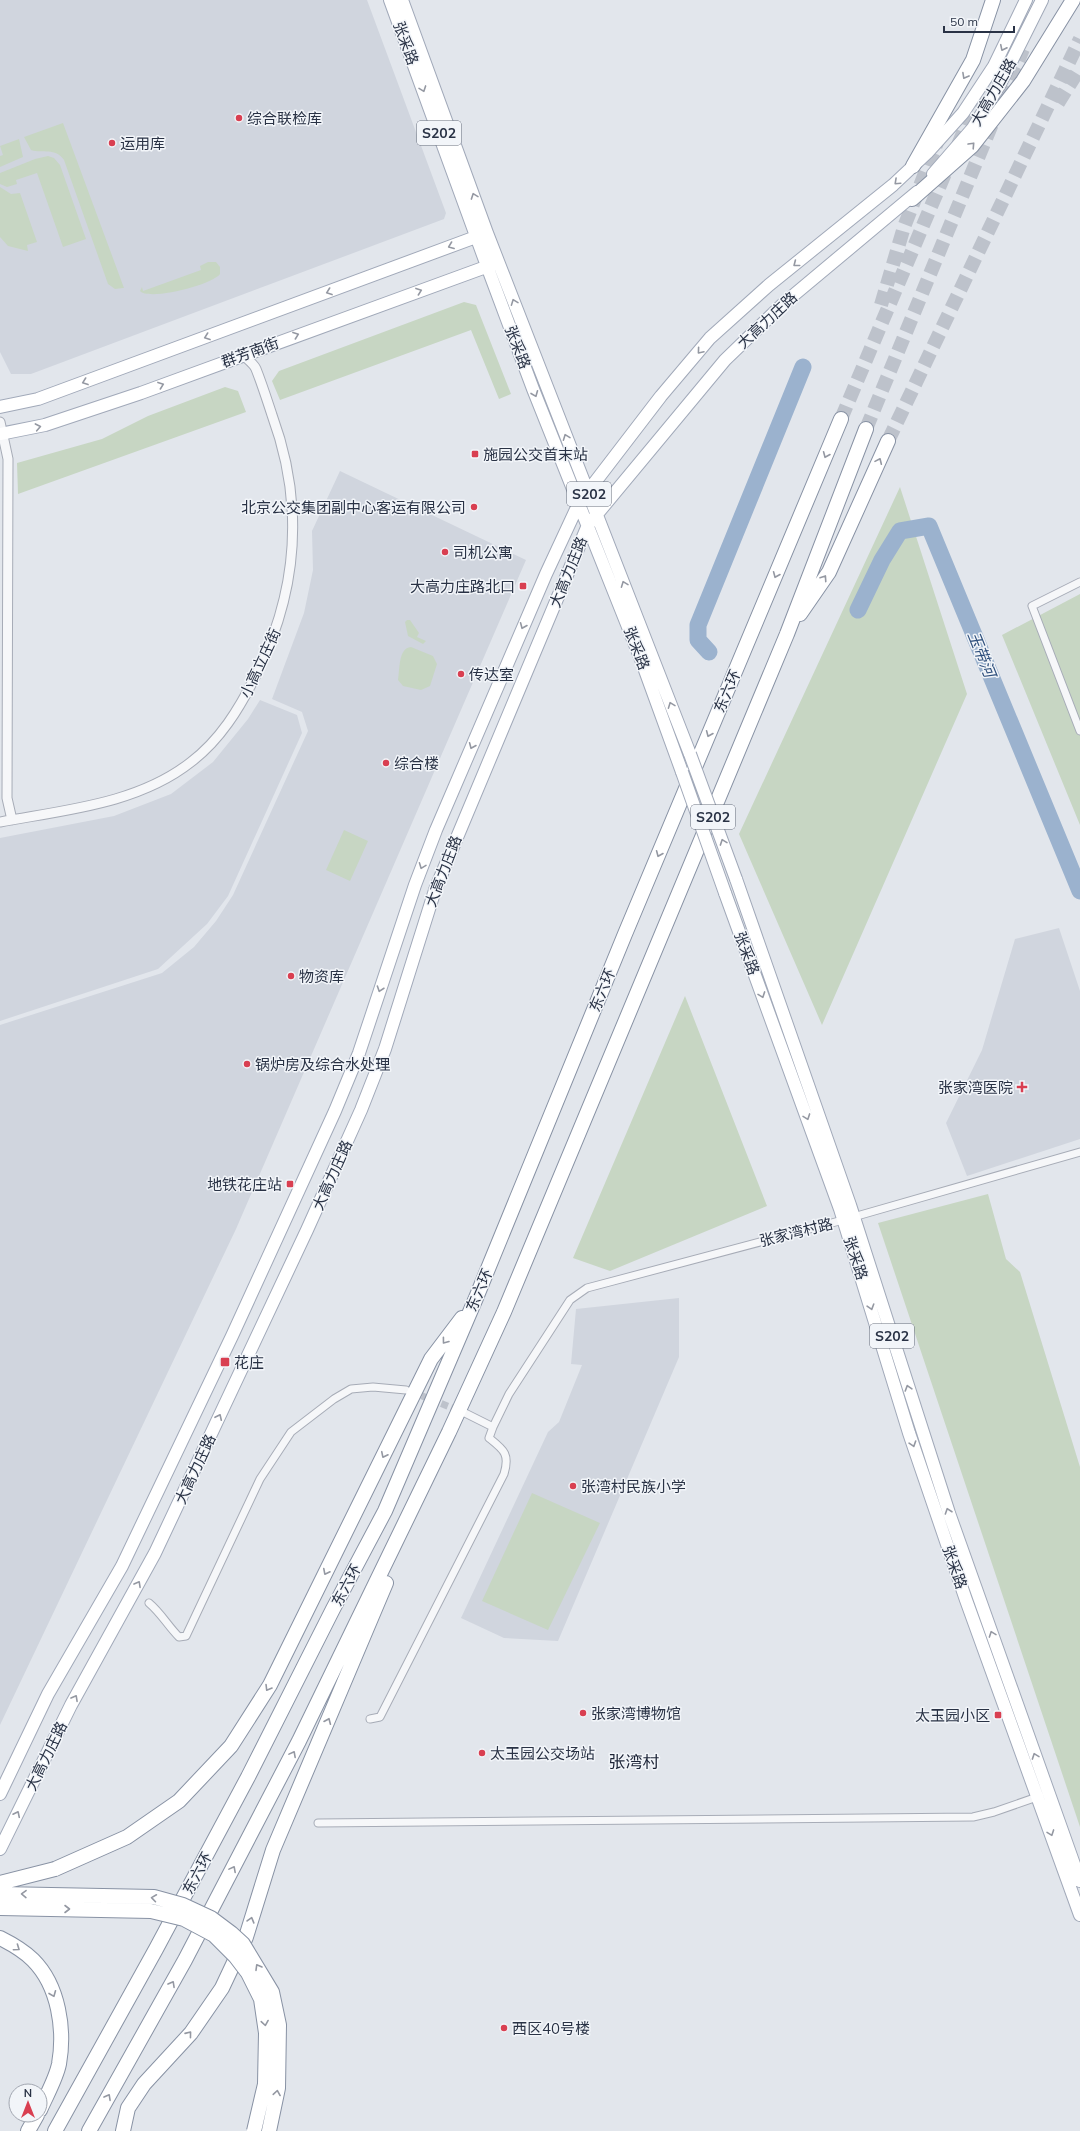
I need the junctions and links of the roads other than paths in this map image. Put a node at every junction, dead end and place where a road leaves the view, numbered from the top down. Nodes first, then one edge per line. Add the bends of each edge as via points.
1 (390, 0) edge
2 (402, 0) edge
3 (993, 0) edge
4 (1026, 0) edge
5 (1042, 0) edge
6 (1073, 0) edge
7 (913, 166) junction
8 (912, 199) junction
9 (482, 234) junction
10 (493, 264) junction
11 (243, 355) junction
12 (0, 407) edge
13 (841, 419) tunnel mouth
14 (1, 430) edge
15 (866, 430) tunnel mouth
16 (888, 441) tunnel mouth
17 (587, 491) junction
18 (579, 503) junction
19 (596, 514) junction
20 (588, 525) junction
21 (546, 574) junction
22 (566, 580) junction
23 (1080, 582) edge
24 (787, 634) junction
25 (1080, 731) edge
26 (12, 820) junction
27 (0, 822) edge
28 (1080, 1152) edge
29 (848, 1218) junction
30 (476, 1298) junction
31 (406, 1390) tunnel mouth
32 (465, 1413) tunnel mouth
33 (494, 1427) junction
34 (449, 1432) junction
35 (149, 1603) dead end
36 (370, 1719) dead end
37 (0, 1794) edge
38 (1043, 1795) junction
39 (318, 1822) dead end
40 (0, 1849) edge
41 (1080, 1881) edge
42 (0, 1883) edge
43 (0, 1894) edge
44 (0, 1908) edge
45 (1080, 1915) edge
46 (0, 1938) edge
47 (48, 2091) edge
48 (55, 2131) edge
49 (89, 2131) edge
50 (123, 2131) edge
51 (254, 2131) edge
52 (269, 2131) edge

1 -> 9 main road, 张采路 / S202
9 -> 2 main road, 张采路 / S202
3 -> 7 highway via 973,60
4 -> 7 main road, 大高力庄路 via 994,66 963,114
5 - 8 main road, 大高力庄路 via 1000,84 973,128
8 -> 6 highway via 972,146 1023,81
7 -> 17 main road, 大高力庄路 via 769,285 710,338
8 - 19 main road, 大高力庄路 via 783,304 725,360
9 - 10 main road, 张采路 / S202
9 -> 12 main road, 群芳南街 via 38,399
11 -> 10 main road, 群芳南街
17 -> 10 main road, 张采路 / S202
10 -> 18 main road, 张采路 / S202
14 -> 11 main road, 群芳南街 via 45,426
11 - 26 street, 小高立庄街 via 256,368 282,444 290,480 294,518 292,563 285,598 277,628 260,667 236,714 215,740 190,763 156,784 125,797
13 -> 30 highway, 东六环
14 - 26 street via 8,459 7,798
15 - 24 highway, 东六环
24 -> 16 highway via 829,572
17 - 18 main road, 大高力庄路
17 - 19 main road, 张采路 / S202
18 - 20 main road, 张采路 / S202
18 - 21 main road, 大高力庄路
19 - 20 main road, 大高力庄路
29 -> 19 main road, 张采路 / S202, bridge via 736,879
20 - 22 main road, 大高力庄路
20 -> 29 main road, 张采路 / S202, bridge via 642,662 725,893
21 - 22 main road via 556,568 562,570
21 -> 37 main road, 大高力庄路 via 436,830 359,1052 332,1118 122,1566 48,1694
40 -> 22 main road, 大高力庄路 via 71,1705 155,1553 361,1110 384,1048 435,890
23 - 25 street via 1032,606
24 - 34 highway, 东六环 via 504,1312
26 - 27 street, 小高立庄街
28 - 29 street, 张家湾村路
29 - 33 street, 张家湾村路 via 587,1288 570,1300 509,1394
29 - 38 main road, 张采路 / S202 via 937,1517
30 -> 42 highway, bridge via 431,1359 270,1685 231,1746 179,1801 127,1837 54,1869
30 - 48 highway, 东六环 via 385,1511 244,1784
31 - 35 street via 373,1387 351,1389 291,1432 260,1479 186,1636 179,1637
32 - 33 street
33 - 36 street via 489,1438 503,1449 508,1462 504,1474 380,1717
49 -> 34 highway, 东六环 via 185,1960 299,1741
50 -> 34 highway via 128,2108 144,2084 191,2033 222,1988 246,1937 273,1850
38 - 39 street via 973,1817
38 - 41 main road, 张采路 / S202
38 -> 45 main road, 张采路 / S202
52 -> 43 highway, bridge via 278,2088 278,2025 272,1992 243,1944 231,1933 211,1918 183,1905 154,1898
44 -> 51 highway, bridge via 151,1911 184,1919 214,1935 235,1956 261,1999 266,2033 265,2084
46 -> 47 highway via 33,1960 46,1978 58,2007 62,2036 59,2065

